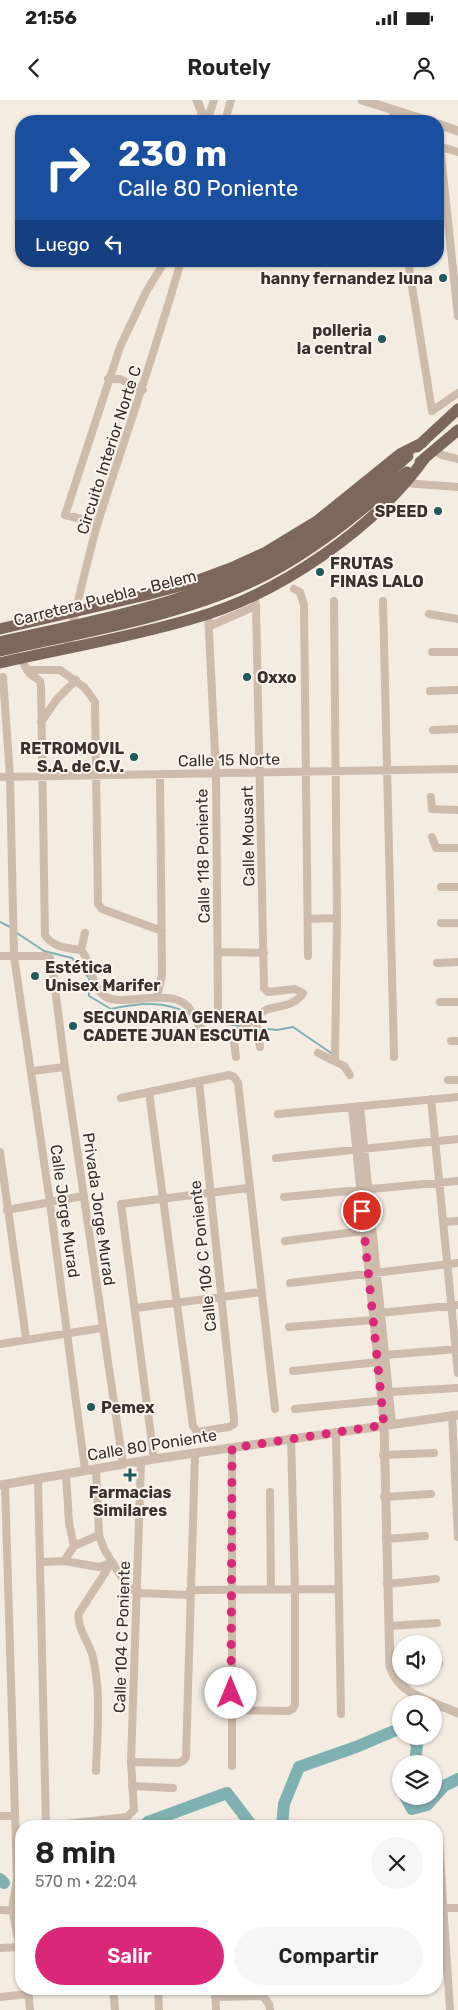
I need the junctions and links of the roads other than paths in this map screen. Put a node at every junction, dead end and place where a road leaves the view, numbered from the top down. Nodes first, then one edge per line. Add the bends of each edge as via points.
1 (197, 100) edge
2 (214, 100) edge
3 (232, 100) edge
4 (362, 100) edge
5 (394, 110) junction
6 (203, 115) edge
7 (208, 115) edge
8 (227, 115) edge
9 (393, 115) edge
10 (410, 115) edge
11 (444, 126) edge
12 (458, 130) edge
13 (444, 148) edge
14 (458, 152) edge
15 (444, 191) edge
16 (161, 267) edge
17 (179, 267) edge
18 (409, 267) edge
19 (458, 316) edge
20 (108, 379) junction
21 (143, 390) junction
22 (458, 393) edge
23 (458, 410) edge
24 (458, 430) edge
25 (422, 443) junction
26 (434, 450) junction
27 (458, 459) edge
28 (406, 477) junction
29 (458, 487) edge
30 (98, 523) junction
31 (294, 590) dead end
32 (254, 594) junction
33 (334, 601) dead end
34 (383, 602) dead end
35 (110, 604) junction
36 (256, 606) junction
37 (75, 610) junction
38 (208, 613) junction
39 (429, 614) dead end
40 (458, 619) edge
41 (34, 621) junction
42 (210, 626) junction
43 (0, 628) edge
44 (114, 637) junction
45 (0, 642) edge
46 (67, 648) junction
47 (0, 651) edge
48 (432, 652) dead end
49 (458, 652) edge
50 (36, 654) junction
51 (20, 658) junction
52 (0, 663) edge
53 (28, 670) junction
54 (4, 677) dead end
55 (76, 680) junction
56 (458, 690) edge
57 (430, 691) dead end
58 (41, 722) junction
59 (458, 729) edge
60 (433, 730) dead end
61 (458, 769) edge
62 (386, 771) junction
63 (307, 772) junction
64 (336, 772) junction
65 (216, 773) junction
66 (260, 773) junction
67 (96, 774) junction
68 (160, 775) junction
69 (42, 776) junction
70 (0, 777) edge
71 (10, 777) junction
72 (431, 797) dead end
73 (458, 810) edge
74 (432, 837) dead end
75 (458, 848) edge
76 (441, 887) dead end
77 (458, 887) edge
78 (337, 918) junction
79 (308, 920) junction
80 (441, 923) dead end
81 (458, 923) edge
82 (86, 932) dead end
83 (162, 932) junction
84 (82, 950) junction
85 (218, 952) junction
86 (264, 953) junction
87 (0, 956) edge
88 (14, 956) junction
89 (308, 956) dead end
90 (458, 962) edge
91 (437, 963) dead end
92 (157, 997) junction
93 (440, 1002) dead end
94 (458, 1002) edge
95 (218, 1008) dead end
96 (256, 1016) junction
97 (234, 1034) junction
98 (260, 1047) dead end
99 (318, 1053) dead end
100 (236, 1057) dead end
101 (394, 1057) dead end
102 (335, 1060) junction
103 (65, 1067) junction
104 (32, 1072) junction
105 (350, 1075) dead end
106 (448, 1080) dead end
107 (458, 1080) edge
108 (199, 1081) junction
109 (149, 1092) junction
110 (458, 1096) edge
111 (121, 1098) dead end
112 (431, 1099) junction
113 (356, 1106) junction
114 (278, 1114) dead end
115 (458, 1139) edge
116 (436, 1141) junction
117 (364, 1147) junction
118 (355, 1148) junction
119 (0, 1152) edge
120 (276, 1158) dead end
121 (458, 1181) edge
122 (441, 1183) junction
123 (248, 1188) junction
124 (364, 1191) junction
125 (3, 1192) edge
126 (210, 1194) junction
127 (83, 1196) junction
128 (284, 1197) dead end
129 (162, 1199) junction
130 (50, 1203) junction
131 (7, 1210) junction
132 (458, 1221) edge
133 (443, 1222) junction
134 (363, 1230) junction
135 (285, 1241) dead end
136 (458, 1263) edge
137 (447, 1264) junction
138 (372, 1273) junction
139 (290, 1283) dead end
140 (261, 1292) junction
141 (220, 1297) junction
142 (176, 1302) junction
143 (455, 1306) edge
144 (135, 1308) junction
145 (380, 1313) junction
146 (373, 1320) junction
147 (289, 1327) dead end
148 (102, 1328) junction
149 (378, 1329) junction
150 (67, 1332) junction
151 (26, 1338) junction
152 (0, 1344) edge
153 (457, 1349) edge
154 (385, 1355) junction
155 (378, 1362) junction
156 (293, 1371) dead end
157 (458, 1373) edge
158 (458, 1388) edge
159 (387, 1397) junction
160 (275, 1409) dead end
161 (295, 1409) dead end
162 (455, 1415) edge
163 (388, 1424) junction
164 (336, 1432) junction
165 (291, 1438) junction
166 (232, 1448) junction
167 (434, 1453) dead end
168 (194, 1454) junction
169 (383, 1455) junction
170 (154, 1459) junction
171 (141, 1462) junction
172 (123, 1464) junction
173 (96, 1469) junction
174 (85, 1470) junction
175 (66, 1474) junction
176 (38, 1478) junction
177 (3, 1484) edge
178 (270, 1492) dead end
179 (431, 1494) dead end
180 (384, 1497) junction
181 (99, 1535) junction
182 (425, 1536) dead end
183 (458, 1537) edge
184 (386, 1538) junction
185 (74, 1546) junction
186 (64, 1561) junction
187 (41, 1562) junction
188 (112, 1562) junction
189 (436, 1579) dead end
190 (387, 1584) junction
191 (271, 1588) junction
192 (295, 1589) junction
193 (339, 1589) junction
194 (231, 1590) junction
195 (190, 1592) junction
196 (138, 1593) junction
197 (437, 1623) dead end
198 (389, 1626) junction
199 (390, 1666) joint
200 (231, 1710) junction
201 (458, 1713) edge
202 (341, 1714) dead end
203 (131, 1762) junction
204 (232, 1766) dead end
205 (96, 1771) dead end
206 (132, 1786) junction
207 (173, 1788) dead end
208 (0, 1816) edge
209 (15, 1816) junction
210 (15, 1820) edge
211 (47, 1820) edge
212 (101, 1820) edge
213 (443, 1881) edge
214 (15, 1896) edge
215 (445, 1908) junction
216 (458, 1908) edge
217 (12, 1909) junction
218 (0, 1910) edge
219 (15, 1910) edge
220 (15, 1924) edge
221 (0, 1948) edge
222 (15, 1950) edge
223 (15, 1994) edge
224 (28, 1995) edge
225 (114, 1995) edge
226 (158, 1995) edge
227 (215, 1995) edge
228 (246, 1995) edge
229 (0, 1997) edge
230 (30, 2010) edge
231 (115, 2010) edge
232 (159, 2010) edge
233 (216, 2010) edge
234 (270, 2010) edge
235 (450, 2010) edge

1 - 6 street
2 - 7 street
3 - 8 street
4 - 5 street
5 - 9 street
5 - 10 street
11 - 12 street
13 - 14 street
15 - 19 street
16 - 20 street via 146,292
17 - 21 street, Circuito Interior Norte C
18 - 22 street via 432,411
20 - 21 street via 120,379
20 - 30 street via 65,515
21 - 30 street, Circuito Interior Norte C
23 - 25 main road, Carretera Puebla - Belem
24 - 26 main road, Carretera Puebla - Belem
25 - 35 main road via 400,454 316,521 266,552 188,584
25 - 45 main road, Carretera Puebla - Belem, bridge via 352,506 296,546 244,573 165,603
26 - 27 street
26 - 28 main road, Carretera Puebla - Belem
28 - 29 street
28 - 32 main road via 353,532 323,554
28 - 47 main road, Carretera Puebla - Belem, bridge via 302,553 250,583 172,611
30 - 37 street, Circuito Interior Norte C
31 - 63 street via 300,592 304,605
32 - 36 street, Calle Mousart
32 - 38 main road
33 - 64 street
34 - 62 street
35 - 37 main road
35 - 44 main road via 106,619
36 - 42 street
36 - 66 street, Calle Mousart
37 - 41 main road
37 - 46 street, Circuito Interior Norte C
38 - 42 street, Calle 118 Poniente
38 - 44 main road
39 - 40 street
41 - 43 main road
41 - 50 main road via 40,640
42 - 65 street, Calle 118 Poniente
44 - 46 main road
46 - 50 main road
48 - 49 street
50 - 51 main road
51 - 52 main road
51 - 53 street
53 - 55 street via 60,670
53 - 58 street via 40,681
54 - 71 street, Calle Jorge Murad
55 - 58 street
55 - 67 street via 95,702
56 - 57 street
58 - 69 street
59 - 60 street
61 - 62 street, Calle 15 Norte
62 - 64 street, Calle 15 Norte
62 - 101 street
63 - 64 street, Calle 15 Norte
63 - 66 street, Calle 15 Norte
63 - 79 street
64 - 78 street
65 - 66 street, Calle 15 Norte
65 - 68 street, Calle 15 Norte
65 - 85 street, Calle 118 Poniente
66 - 86 street, Calle Mousart
67 - 68 street, Calle 15 Norte
67 - 69 street, Calle 15 Norte
67 - 83 street via 99,908
68 - 83 street
69 - 71 street, Calle 15 Norte
69 - 84 street via 46,935 49,942
70 - 71 street, Calle 15 Norte
71 - 88 street, Calle Jorge Murad
72 - 73 street via 432,809
74 - 75 street via 436,848
76 - 77 street
78 - 79 street
78 - 102 street
79 - 89 street
80 - 81 street
82 - 84 street
83 - 92 street via 162,974
84 - 92 street via 100,992 106,998
85 - 86 street
85 - 95 street, Calle 118 Poniente
86 - 96 street, Calle Mousart via 264,988 268,992 295,989 302,993 289,1005
87 - 88 street
88 - 103 street, Privada Jorge Murad via 50,958
88 - 104 street, Calle Jorge Murad
90 - 91 street
92 - 97 street via 174,999 186,1005 194,1012 201,1028 215,1035
93 - 94 street
96 - 97 street
96 - 98 street
97 - 100 street
99 - 102 street
102 - 105 street
103 - 104 street
103 - 127 street, Privada Jorge Murad
104 - 130 street, Calle Jorge Murad
106 - 107 street
108 - 109 street
108 - 123 street via 229,1075 238,1083
108 - 126 street, Calle 106 C Poniente
109 - 111 street
109 - 129 street
110 - 112 street
112 - 113 street
112 - 116 street
113 - 114 street
113 - 117 street
113 - 118 street
115 - 116 street
116 - 117 street
116 - 122 street
117 - 118 street
117 - 124 street
118 - 120 street
118 - 124 street
119 - 125 street
121 - 122 street
122 - 124 street
122 - 133 street
123 - 126 street
123 - 140 street
124 - 128 street
124 - 134 street
124 - 138 street
125 - 131 street
126 - 129 street
126 - 141 street, Calle 106 C Poniente
127 - 130 street
127 - 148 street, Privada Jorge Murad
129 - 142 street
129 - 144 street via 121,1204
130 - 131 street
130 - 150 street, Calle Jorge Murad
131 - 151 street
132 - 133 street
133 - 137 street
134 - 135 street
134 - 138 street
136 - 137 street
137 - 138 street
137 - 143 street
138 - 139 street
138 - 145 street
138 - 146 street
140 - 141 street
140 - 160 street
141 - 142 street
141 - 142 street, Calle 106 C Poniente via 234,1424 197,1432 193,1426
142 - 144 street
143 - 145 street
143 - 153 street
144 - 170 street
145 - 149 street
146 - 147 street
146 - 149 street
148 - 150 street
148 - 172 street, Privada Jorge Murad
149 - 154 street
149 - 155 street
150 - 151 street
150 - 174 street, Calle Jorge Murad
151 - 152 street
153 - 154 street
153 - 157 street
154 - 159 street
155 - 156 street
155 - 159 street
158 - 159 street
159 - 161 street
159 - 163 street
162 - 163 street, Calle 80 Poniente
162 - 183 street
163 - 164 street, Calle 80 Poniente
163 - 169 street
164 - 165 street, Calle 80 Poniente
164 - 193 street
165 - 166 street, Calle 80 Poniente
165 - 192 street
166 - 168 street, Calle 80 Poniente
166 - 194 street
167 - 169 street
168 - 170 street, Calle 80 Poniente
168 - 195 street
169 - 180 street
170 - 171 street, Calle 80 Poniente
171 - 172 street, Calle 80 Poniente
171 - 196 street, Calle 104 C Poniente
172 - 173 street, Calle 80 Poniente
173 - 174 street, Calle 80 Poniente
173 - 181 street
174 - 175 street, Calle 80 Poniente
175 - 176 street, Calle 80 Poniente
175 - 185 street
176 - 177 street, Calle 80 Poniente
176 - 187 street
177 - 209 street
178 - 191 street
179 - 180 street
180 - 184 street
181 - 185 street
181 - 188 street
182 - 184 street
184 - 190 street
185 - 186 street
186 - 187 street
186 - 188 street via 99,1567
187 - 211 street
188 - 196 street via 127,1586
188 - 205 street via 78,1619 98,1682
189 - 190 street
190 - 198 street
191 - 192 street
191 - 194 street
192 - 193 street
192 - 200 street via 293,1708 288,1711
193 - 202 street
194 - 195 street
194 - 200 street
195 - 196 street
195 - 203 street via 186,1757 183,1762
196 - 203 street, Calle 104 C Poniente
197 - 198 street
198 - 199 street
199 - 201 street via 393,1676 408,1691
200 - 204 street
203 - 206 street, Calle 104 C Poniente
206 - 207 street
206 - 212 street, Calle 104 C Poniente via 132,1813 128,1817
208 - 209 street
209 - 210 street
213 - 215 street
214 - 217 street
215 - 216 street
215 - 235 street
217 - 218 street
217 - 219 street
217 - 220 street
221 - 222 street
223 - 229 street
224 - 230 street
225 - 231 street
226 - 232 street
227 - 233 street
228 - 234 street via 262,1996

